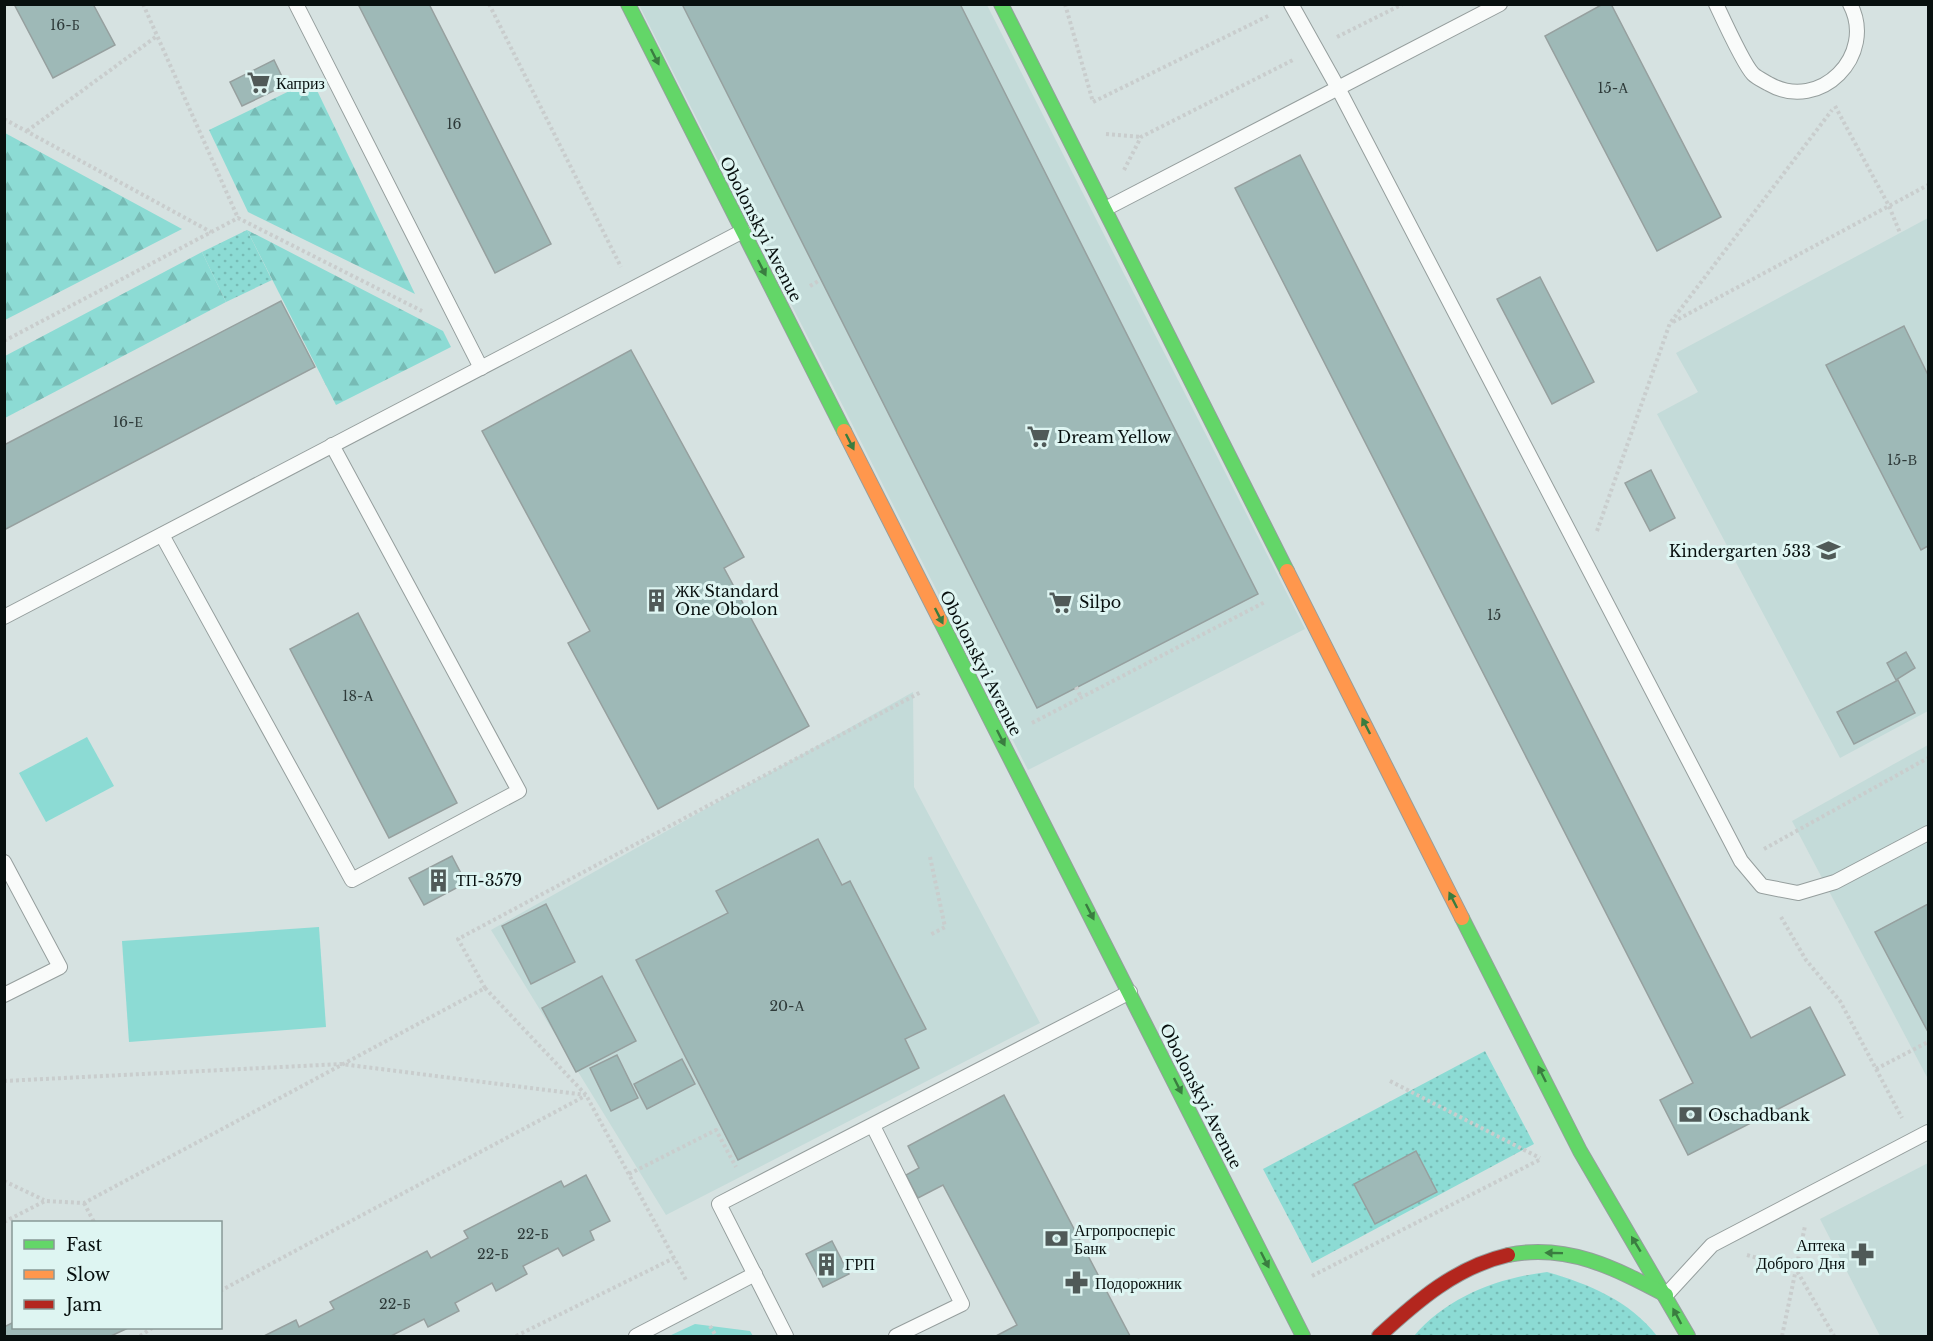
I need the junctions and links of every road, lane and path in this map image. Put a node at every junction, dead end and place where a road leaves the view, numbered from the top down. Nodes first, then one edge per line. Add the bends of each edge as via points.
1 (143, 4) edge
2 (296, 4) edge
3 (489, 4) edge
4 (628, 4) edge
5 (1001, 4) edge
6 (1065, 4) edge
7 (1403, 4) edge
8 (1500, 4) edge
9 (1716, 4) edge
10 (1850, 4) edge
11 (1291, 5) edge
12 (157, 36) junction
13 (1316, 48) junction
14 (1825, 86) junction
15 (1338, 88) junction
16 (1835, 106) junction
17 (4, 119) edge
18 (27, 131) junction
19 (1102, 133) dead end
20 (1141, 136) junction
21 (1122, 174) dead end
22 (1929, 185) edge
23 (1889, 206) junction
24 (1104, 209) junction
25 (238, 218) junction
26 (743, 231) junction
27 (212, 232) junction
28 (1900, 233) dead end
29 (820, 280) dead end
30 (807, 288) dead end
31 (632, 289) junction
32 (430, 315) dead end
33 (1670, 323) junction
34 (4, 340) edge
35 (482, 368) junction
36 (332, 446) junction
37 (162, 535) junction
38 (1585, 565) junction
39 (1275, 597) dead end
40 (4, 617) edge
41 (1076, 687) dead end
42 (921, 692) dead end
43 (1081, 697) junction
44 (1029, 724) dead end
45 (1929, 758) edge
46 (1929, 833) edge
47 (930, 857) dead end
48 (1741, 861) junction
49 (4, 862) edge
50 (1762, 886) junction
51 (930, 935) dead end
52 (485, 988) junction
53 (1130, 992) junction
54 (4, 996) edge
55 (1929, 1042) edge
56 (341, 1064) junction
57 (1876, 1070) junction
58 (4, 1081) edge
59 (1390, 1081) dead end
60 (586, 1095) junction
61 (873, 1126) junction
62 (1929, 1132) edge
63 (1914, 1139) junction
64 (746, 1162) dead end
65 (629, 1174) junction
66 (4, 1181) edge
67 (45, 1201) junction
68 (84, 1203) junction
69 (1807, 1220) dead end
70 (93, 1221) edge
71 (4, 1222) edge
72 (1712, 1245) junction
73 (674, 1258) junction
74 (1796, 1269) junction
75 (755, 1274) junction
76 (1306, 1278) dead end
77 (222, 1290) edge
78 (1666, 1294) junction
79 (698, 1304) junction
80 (516, 1336) edge
81 (636, 1336) edge
82 (716, 1336) edge
83 (786, 1336) edge
84 (896, 1336) edge
85 (1303, 1336) edge
86 (1379, 1336) edge
87 (1688, 1336) edge
88 (1782, 1336) edge
89 (1834, 1336) edge

1 - 12 path
2 - 35 lane
3 - 31 path
4 -> 26 main road, Obolonskyi Avenue
5 - 24 main road
6 - 11 path via 1093,102
7 - 13 path
8 - 15 lane
9 - 14 lane via 1752,74 1780,90 1805,91
10 - 14 lane via 1858,20 1856,46 1843,71
11 - 13 lane
12 - 18 path
12 - 25 path
13 - 15 lane
13 - 20 path
14 - 16 path
15 - 24 lane
15 - 38 lane
16 - 23 path
16 - 33 path
17 - 18 path
18 - 27 path
19 - 20 path
20 - 21 path
22 - 23 path
23 - 28 path
23 - 33 path
78 -> 24 main road via 1580,1151
25 - 27 path
25 - 32 path
26 - 31 lane
26 -> 53 main road, Obolonskyi Avenue
27 - 34 path
29 - 30 path
31 - 35 lane
33 - 38 path
35 - 36 lane
36 - 37 lane
36 - 37 lane via 519,791 352,880
37 - 40 lane
38 - 48 lane
39 - 43 path
41 - 43 path
42 - 52 path via 458,939
43 - 44 path
45 - 48 path
46 - 50 lane via 1835,882 1798,893
47 - 51 path via 945,927
48 - 50 lane
49 - 54 lane via 60,967
50 - 57 path via 1806,960 1840,1002
52 - 56 path
52 - 60 path
53 - 61 lane
53 -> 85 main road, Obolonskyi Avenue
55 - 57 path
56 - 58 path
56 - 60 path
56 - 68 path
57 - 63 path
59 - 76 path via 1541,1159
60 - 65 path
60 - 77 path
61 - 75 lane via 719,1204
61 - 84 lane via 962,1304
62 - 63 lane
63 - 72 lane
64 - 65 path via 735,1167 716,1130
65 - 73 path
66 - 67 path
67 - 68 path
67 - 71 path
68 - 70 path
69 - 74 path
72 - 74 path
72 - 78 lane
73 - 79 path
73 - 80 path
74 - 88 path
74 - 89 path
75 - 79 lane
75 - 83 lane
78 -> 86 main road via 1620,1270 1571,1253 1518,1252 1466,1267 1421,1297
87 -> 78 main road
79 - 81 lane
79 - 82 path

